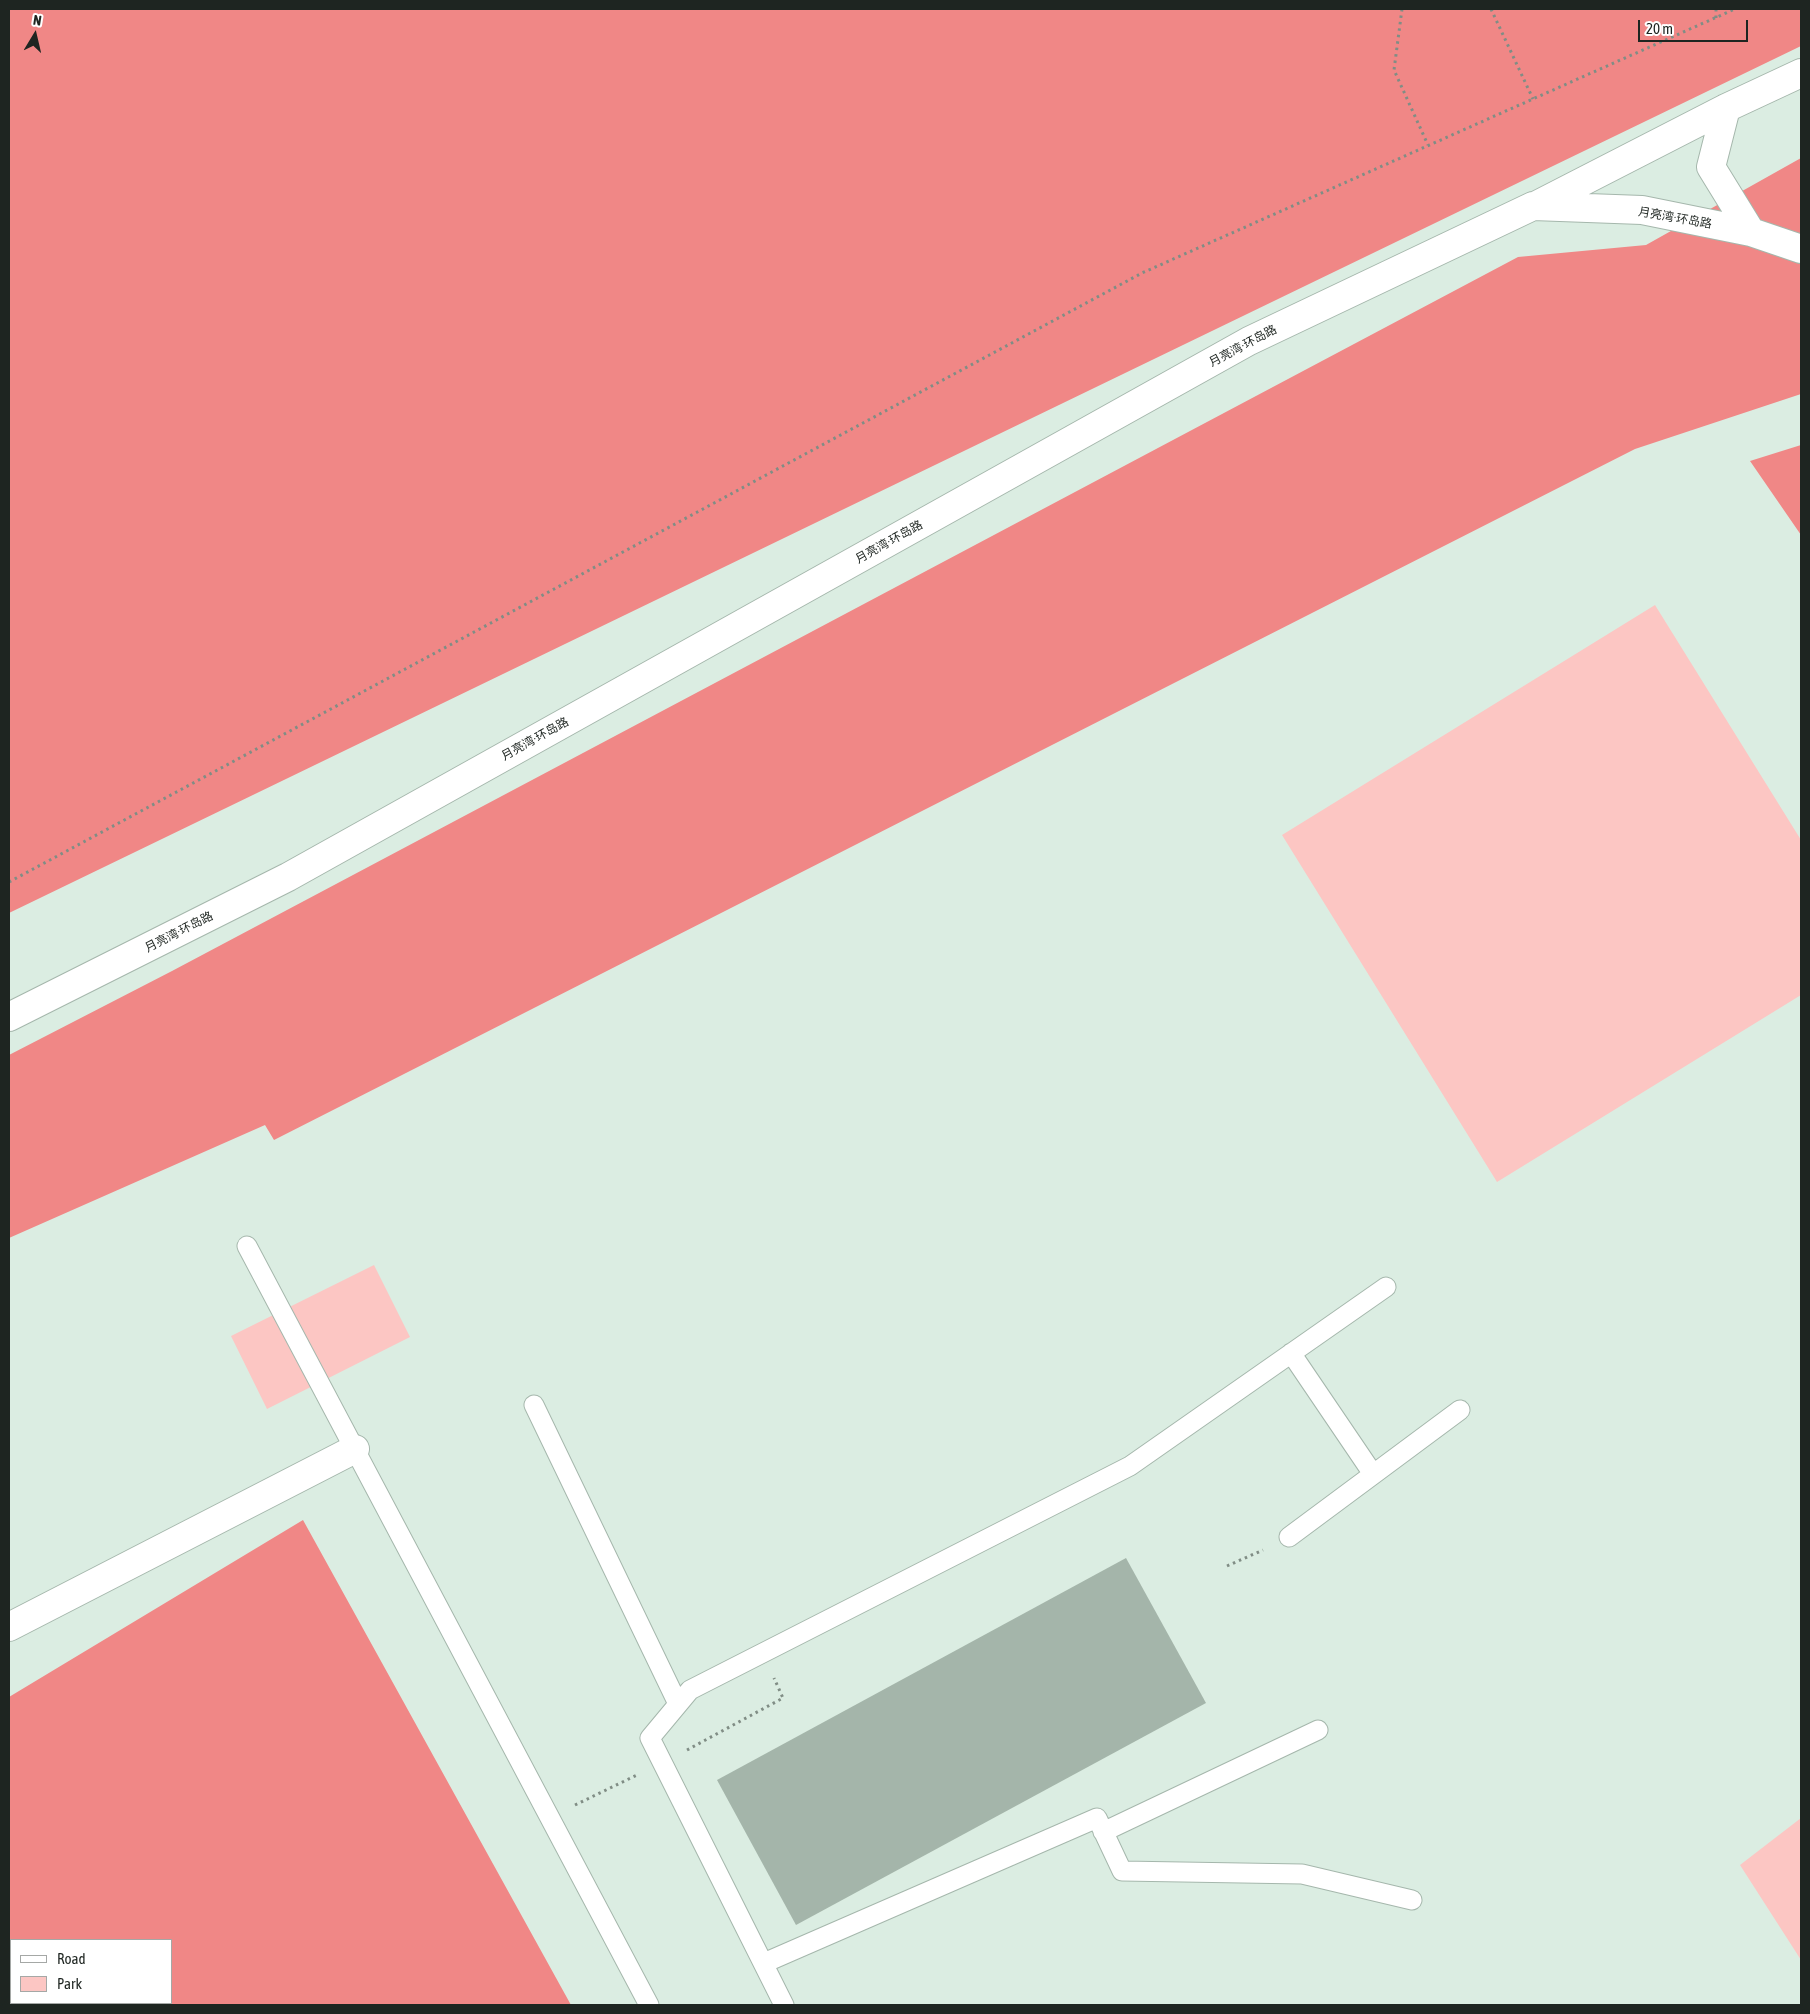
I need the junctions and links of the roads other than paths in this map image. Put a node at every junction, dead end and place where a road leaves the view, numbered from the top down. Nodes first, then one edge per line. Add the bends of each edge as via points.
1 (1801, 73) edge
2 (1726, 108) junction
3 (1533, 206) junction
4 (1752, 232) junction
5 (1801, 249) edge
6 (9, 1017) edge
7 (247, 1246) dead end
8 (1386, 1287) dead end
9 (1291, 1353) junction
10 (534, 1405) dead end
11 (1460, 1410) dead end
12 (355, 1449) junction
13 (1373, 1474) junction
14 (1289, 1537) road end
15 (9, 1627) edge
16 (678, 1704) junction
17 (1318, 1730) dead end
18 (1104, 1832) junction
19 (1412, 1900) dead end
20 (764, 1963) junction
21 (649, 2005) edge
22 (784, 2005) edge

1 - 2 street
2 - 3 street
2 - 4 street via 1711,167
3 - 4 street, 月亮湾·环岛路 via 1642,210
3 - 6 street, 月亮湾·环岛路 via 1249,341 288,877
4 - 5 street, 月亮湾·环岛路
7 - 12 lane
8 - 9 lane
9 - 13 lane
9 - 16 lane via 1130,1466 690,1690
10 - 16 lane
11 - 13 lane
12 - 15 street
12 - 21 lane
13 - 14 lane
16 - 20 lane via 650,1738
17 - 18 lane
18 - 19 lane via 1122,1871 1302,1874
18 - 20 lane via 1097,1818
20 - 22 lane

